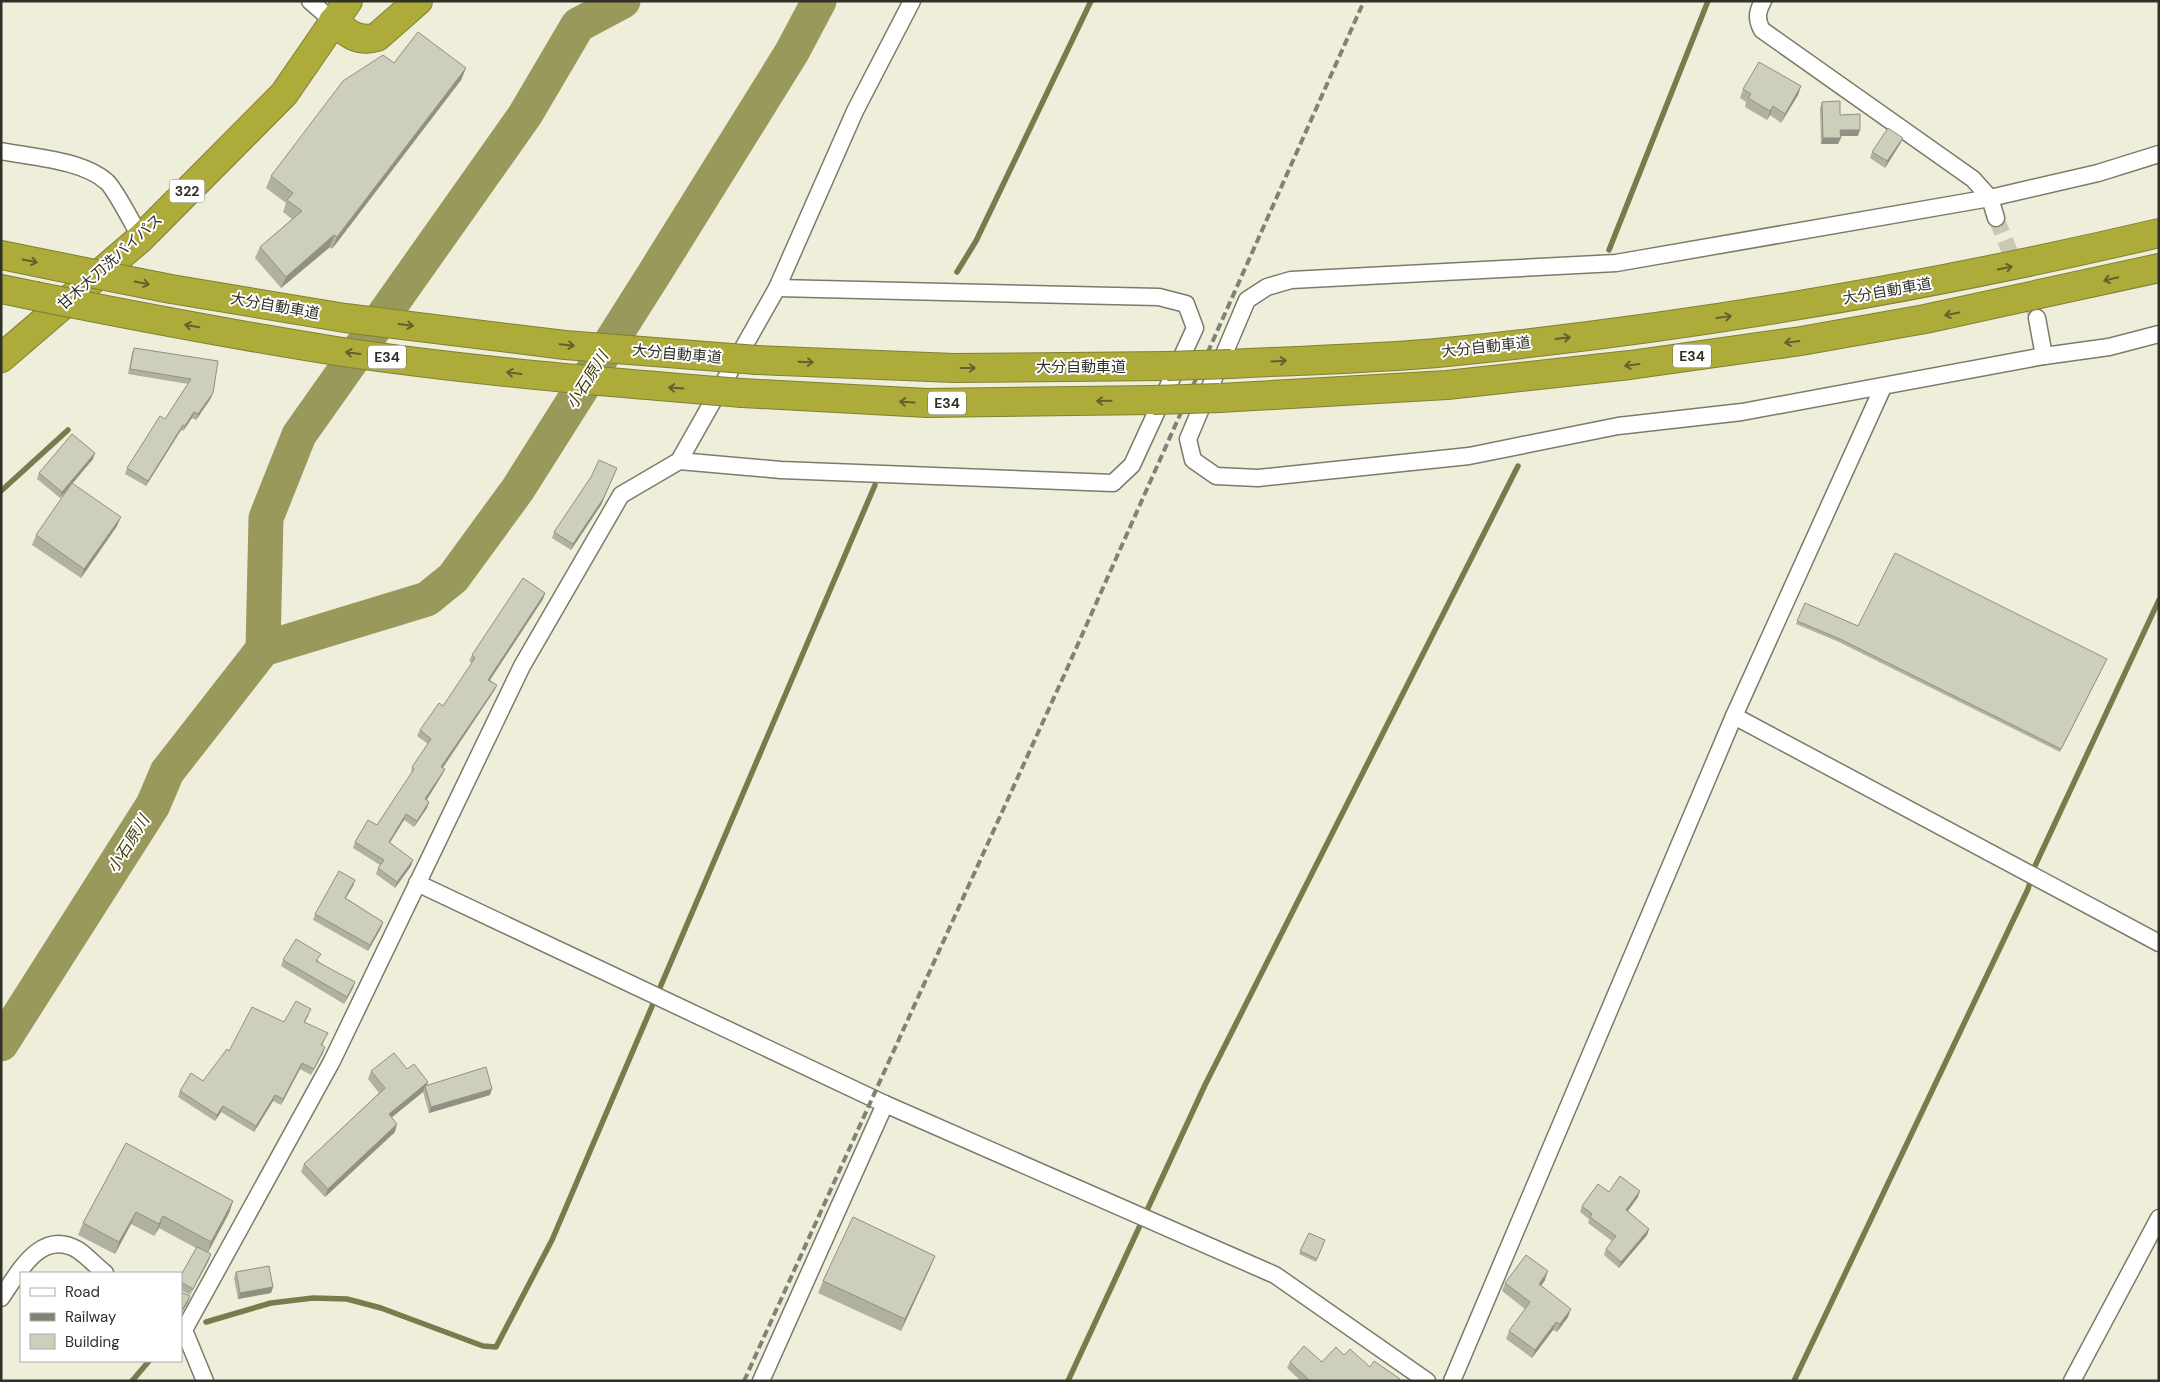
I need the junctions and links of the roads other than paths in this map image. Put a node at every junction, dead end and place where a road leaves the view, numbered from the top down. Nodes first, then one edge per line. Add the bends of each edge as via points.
1 (310, 1) edge
2 (418, 1) edge
3 (912, 1) edge
4 (1763, 1) edge
5 (340, 11) edge
6 (1, 151) edge
7 (2159, 154) edge
8 (1990, 198) junction
9 (1996, 218) tunnel mouth
10 (2159, 233) edge
11 (141, 238) junction
12 (1, 255) edge
13 (2159, 268) edge
14 (777, 288) junction
15 (1, 289) edge
16 (2037, 318) tunnel mouth
17 (2159, 334) edge
18 (2044, 356) junction
19 (1, 358) edge
20 (1883, 387) junction
21 (679, 461) junction
22 (1734, 716) junction
23 (417, 882) junction
24 (2159, 943) edge
25 (885, 1104) junction
26 (2159, 1218) edge
27 (103, 1272) edge
28 (1, 1298) edge
29 (182, 1330) edge
30 (205, 1381) edge
31 (761, 1381) edge
32 (1427, 1381) edge
33 (1452, 1381) edge
34 (2072, 1381) edge

1 - 5 street
2 - 5 highway via 370,39 348,34
3 - 14 street via 855,111
4 - 8 street via 1757,17 1762,30 1973,179
5 - 11 highway, 甘木大刀洗バイパス / 322 via 284,94
6 - 11 street via 67,164 108,182
7 - 8 street via 2098,173
8 - 9 street
8 - 20 street via 1616,263 1291,280 1268,287 1247,300 1188,439 1193,460 1216,476 1258,478 1469,456 1618,426 1742,412
12 -> 10 highway, 大分自動車道 / E34, bridge via 171,289 345,318 565,345 757,360 954,368 1167,366 1445,352 1626,331 1798,307 1916,286
11 - 19 highway, 甘木大刀洗バイパス / 322
13 -> 15 highway, E34, bridge via 1925,319 1801,341 1630,365 1447,385 1220,398 927,403 561,379 337,351
14 - 21 street
14 - 21 street via 1159,297 1186,304 1195,328 1132,465 1113,483 781,470
16 - 18 street
17 - 18 street via 2109,347
18 - 20 street
20 - 22 street
21 - 23 street via 621,495 522,666
22 - 24 street
22 - 33 street
23 - 25 street
23 - 29 street via 332,1061
25 - 31 street
25 - 32 street via 1275,1275
26 - 34 street
27 - 28 street via 78,1250 64,1244 51,1244 41,1247 27,1260
29 - 30 street

